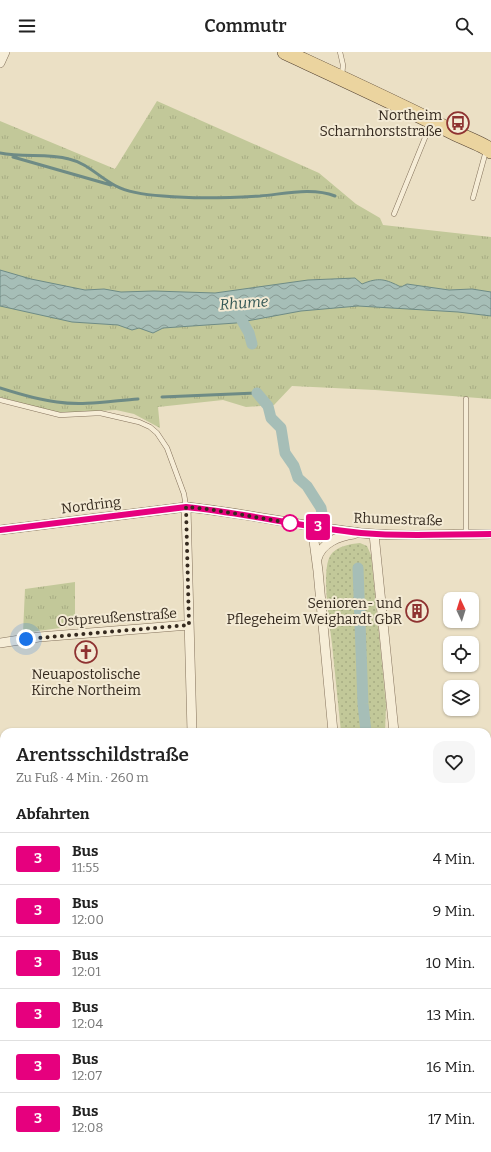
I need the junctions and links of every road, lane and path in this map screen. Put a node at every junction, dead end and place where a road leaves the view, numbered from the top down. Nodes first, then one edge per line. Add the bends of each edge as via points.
1 (5, 52) edge
2 (287, 52) edge
3 (340, 52) edge
4 (0, 63) edge
5 (342, 78) junction
6 (432, 121) junction
7 (490, 148) edge
8 (473, 198) dead end
9 (394, 214) dead end
10 (466, 399) dead end
11 (0, 400) edge
12 (186, 507) junction
13 (312, 526) junction
14 (0, 530) edge
15 (359, 532) junction
16 (374, 534) junction
17 (466, 534) junction
18 (491, 534) edge
19 (317, 560) junction
20 (189, 625) junction
21 (0, 643) edge
22 (192, 728) edge
23 (333, 728) edge
24 (394, 728) edge

1 - 4 street
2 - 5 main road
3 - 5 lane
5 - 6 main road
6 - 7 main road
6 - 9 lane
7 - 8 lane
10 - 17 lane
11 - 12 lane via 60,415 100,413 150,427 167,448 184,494
12 - 13 street, Rhumestraße
12 - 14 street, Nordring
12 - 20 street
13 - 15 street, Rhumestraße
13 - 19 street
15 - 16 street, Rhumestraße
15 - 19 street via 331,541 322,549
16 - 17 street, Rhumestraße
16 - 24 street
17 - 18 street, Rhumestraße
19 - 23 street
20 - 21 street, Ostpreußenstraße via 39,637
20 - 22 street

